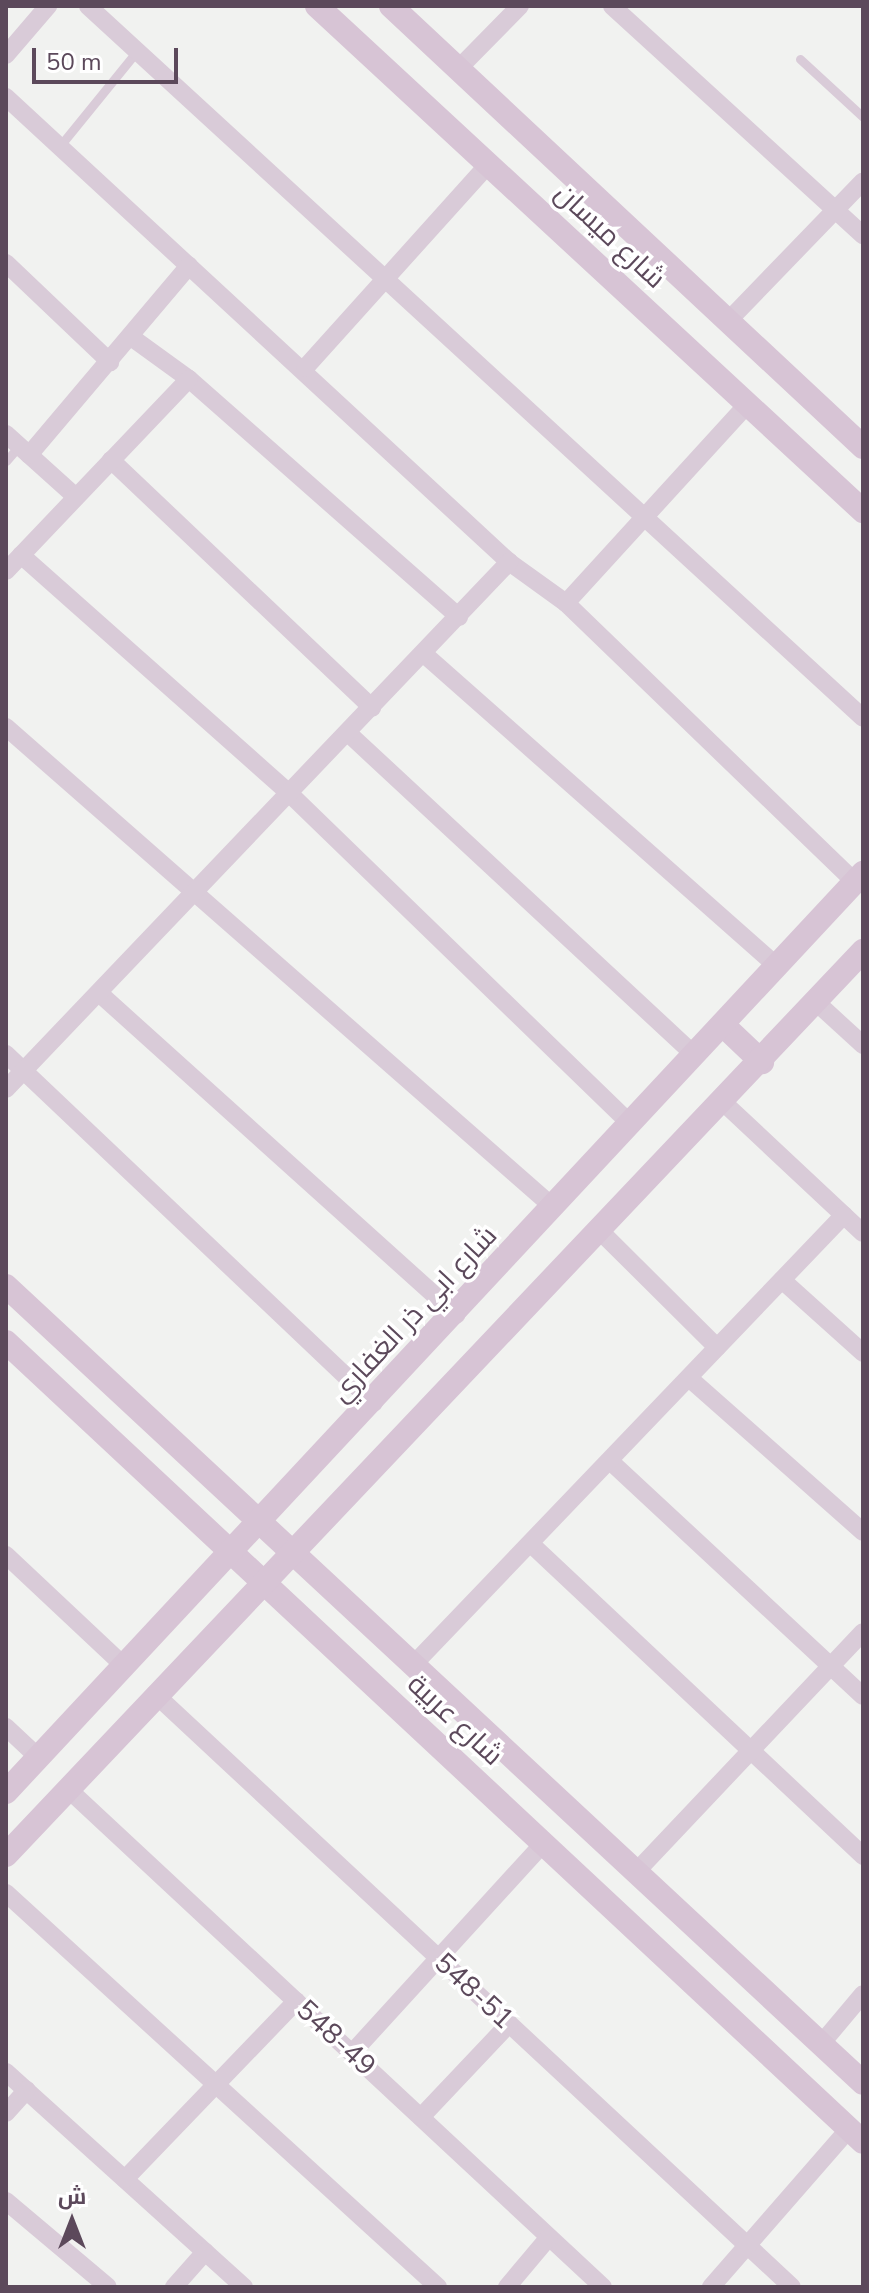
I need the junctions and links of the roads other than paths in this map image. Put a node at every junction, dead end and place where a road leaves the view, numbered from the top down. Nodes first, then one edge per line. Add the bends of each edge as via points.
1 (48, 6) edge
2 (88, 6) edge
3 (317, 6) edge
4 (391, 6) edge
5 (520, 6) edge
6 (612, 6) edge
7 (137, 51) junction
8 (6, 55) edge
9 (800, 59) dead end
10 (459, 68) junction
11 (6, 97) edge
12 (863, 117) edge
13 (59, 147) junction
14 (488, 165) junction
15 (863, 181) edge
16 (836, 210) junction
17 (863, 235) edge
18 (6, 263) edge
19 (189, 266) junction
20 (386, 281) junction
21 (728, 321) junction
22 (131, 337) junction
23 (110, 362) junction
24 (305, 368) junction
25 (189, 379) junction
26 (748, 404) junction
27 (18, 445) edge
28 (863, 447) edge
29 (111, 460) junction
30 (6, 461) edge
31 (76, 497) junction
32 (863, 511) edge
33 (644, 517) junction
34 (21, 555) junction
35 (509, 562) junction
36 (6, 571) edge
37 (566, 603) junction
38 (459, 617) junction
39 (424, 654) junction
40 (372, 708) junction
41 (863, 718) edge
42 (6, 727) edge
43 (348, 733) junction
44 (290, 794) junction
45 (859, 878) edge
46 (195, 895) junction
47 (863, 951) edge
48 (777, 966) junction
49 (99, 993) junction
50 (816, 1002) junction
51 (723, 1025) junction
52 (863, 1045) edge
53 (6, 1054) edge
54 (695, 1055) junction
55 (762, 1062) junction
56 (25, 1070) junction
57 (6, 1089) edge
58 (724, 1103) junction
59 (631, 1124) junction
60 (554, 1208) junction
61 (844, 1215) junction
62 (600, 1231) junction
63 (863, 1233) edge
64 (782, 1280) junction
65 (6, 1286) edge
66 (456, 1315) junction
67 (6, 1342) edge
68 (717, 1347) junction
69 (863, 1353) edge
70 (689, 1378) junction
71 (374, 1403) junction
72 (610, 1461) junction
73 (256, 1519) junction
74 (863, 1532) edge
75 (531, 1544) junction
76 (232, 1553) junction
77 (293, 1553) junction
78 (6, 1555) edge
79 (266, 1584) junction
80 (863, 1632) edge
81 (123, 1665) junction
82 (413, 1665) junction
83 (831, 1666) junction
84 (155, 1694) junction
85 (863, 1696) edge
86 (6, 1727) edge
87 (752, 1751) junction
88 (38, 1757) junction
89 (68, 1789) junction
90 (6, 1792) edge
91 (543, 1844) junction
92 (6, 1855) edge
93 (863, 1856) edge
94 (636, 1872) junction
95 (6, 1893) edge
96 (438, 1957) junction
97 (863, 1994) edge
98 (296, 2001) junction
99 (509, 2024) junction
100 (821, 2044) junction
101 (352, 2053) junction
102 (6, 2072) edge
103 (863, 2083) edge
104 (216, 2085) junction
105 (27, 2090) junction
106 (6, 2113) edge
107 (421, 2117) junction
108 (856, 2136) edge
109 (125, 2179) junction
110 (6, 2201) edge
111 (549, 2237) junction
112 (747, 2245) junction
113 (205, 2252) junction
114 (108, 2287) edge
115 (174, 2287) edge
116 (244, 2287) edge
117 (438, 2287) edge
118 (507, 2287) edge
119 (603, 2287) edge
120 (711, 2287) edge
121 (792, 2287) edge

1 - 8 street
2 - 7 street
3 - 14 main road, شارع ميسان
4 - 10 main road, شارع ميسان
5 - 10 street
6 - 16 street
7 - 13 lane
7 - 20 street
9 - 12 lane
10 - 21 main road, شارع ميسان
11 - 13 street
13 - 19 street
14 - 20 street
14 - 26 main road, شارع ميسان
15 - 16 street
16 - 17 street
16 - 21 street
18 - 23 street
19 - 22 street
19 - 24 street
20 - 24 street
20 - 33 street
21 - 28 main road, شارع ميسان
22 - 23 street
22 - 25 street
23 - 27 street
24 - 35 street
25 - 29 street
25 - 38 street
26 - 32 main road, شارع ميسان
26 - 33 street
27 - 30 lane
27 - 31 street
29 - 31 street
29 - 40 street
31 - 34 street
33 - 37 street
33 - 41 street
34 - 36 street
34 - 44 street
35 - 37 street
35 - 38 street
37 - 45 street
38 - 39 street
39 - 40 street
39 - 48 street
40 - 43 street
42 - 46 street
43 - 44 street
43 - 54 street
44 - 46 street
44 - 59 street
45 - 48 main road, شارع ابي ذر الغفاري
46 - 49 street
46 - 60 street
47 - 50 main road
48 - 51 main road, شارع ابي ذر الغفاري
49 - 56 street
49 - 66 street
50 - 52 street
50 - 55 main road
51 - 54 main road, شارع ابي ذر الغفاري
51 - 55 main road
53 - 56 street
54 - 59 main road, شارع ابي ذر الغفاري
55 - 58 main road
56 - 57 street
56 - 71 street
58 - 61 street
58 - 62 main road
59 - 60 main road, شارع ابي ذر الغفاري
60 - 66 main road, شارع ابي ذر الغفاري
61 - 63 street
61 - 64 street
62 - 68 street
62 - 77 main road
64 - 68 street
64 - 69 street
65 - 73 main road, شارع عربية
66 - 71 main road, شارع ابي ذر الغفاري
67 - 76 main road, شارع عربية
68 - 70 street
70 - 72 street
70 - 74 street
71 - 73 main road, شارع ابي ذر الغفاري
72 - 75 street
72 - 83 street
73 - 76 main road, شارع ابي ذر الغفاري
73 - 77 main road, شارع عربية
75 - 82 street
75 - 87 street
76 - 79 main road, شارع عربية
76 - 81 main road, شارع ابي ذر الغفاري
77 - 79 main road
77 - 82 main road, شارع عربية
78 - 81 street
79 - 84 main road
79 - 91 main road, شارع عربية
80 - 83 street
81 - 88 main road, شارع ابي ذر الغفاري
82 - 94 main road, شارع عربية
83 - 85 street
83 - 87 street
84 - 89 main road
84 - 96 street, 548-51
86 - 88 street
87 - 93 street
87 - 94 street
88 - 90 main road, شارع ابي ذر الغفاري
89 - 92 main road
89 - 98 street, 548-49
91 - 96 street
91 - 108 main road, شارع عربية
94 - 100 main road, شارع عربية
95 - 104 street
96 - 99 street, 548-51
96 - 101 street
97 - 100 street
98 - 101 street, 548-49
98 - 104 street
99 - 107 street
99 - 112 street, 548-51
100 - 103 main road, شارع عربية
101 - 107 street, 548-49
102 - 105 street
104 - 109 street
104 - 117 street
105 - 106 street
105 - 109 street
107 - 111 street, 548-49
108 - 112 street
109 - 113 street
110 - 114 street
111 - 118 street
111 - 119 street, 548-49
112 - 120 street
112 - 121 street, 548-51
113 - 115 street
113 - 116 street

